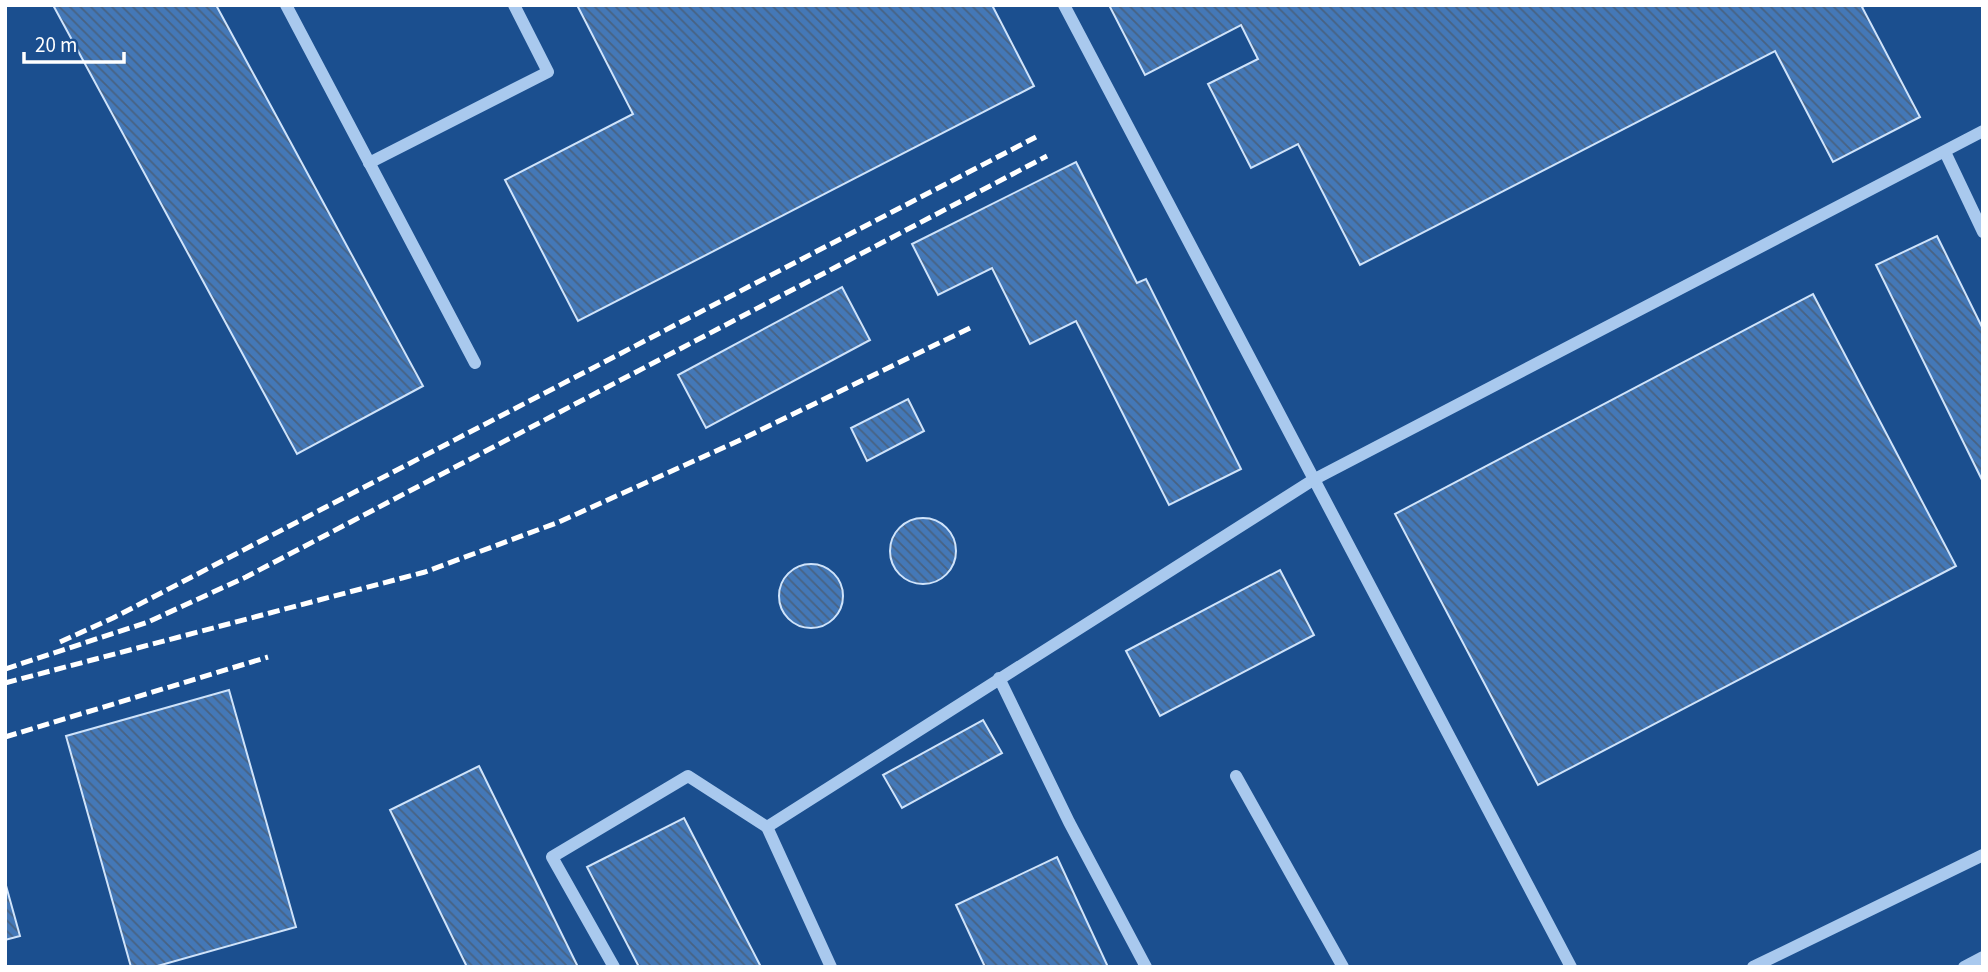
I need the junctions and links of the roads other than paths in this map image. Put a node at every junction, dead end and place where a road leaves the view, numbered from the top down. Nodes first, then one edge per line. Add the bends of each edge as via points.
1 (285, 5) edge
2 (514, 5) edge
3 (1064, 5) edge
4 (1983, 131) edge
5 (1945, 152) junction
6 (369, 163) junction
7 (1983, 232) edge
8 (475, 363) dead end
9 (1313, 480) junction
10 (999, 678) junction
11 (1236, 776) dead end
12 (767, 827) junction
13 (1983, 855) edge
14 (1983, 957) edge
15 (614, 967) edge
16 (831, 967) edge
17 (1146, 967) edge
18 (1343, 967) edge
19 (1571, 967) edge
20 (1753, 967) edge
21 (1964, 967) edge

1 - 6 lane
2 - 6 lane via 548,72
3 - 9 lane
4 - 5 lane
5 - 7 lane
5 - 9 lane
6 - 8 lane
9 - 10 lane
9 - 19 lane
10 - 12 lane
10 - 17 lane
11 - 18 lane
12 - 15 lane via 688,776 552,857
12 - 16 lane
13 - 20 lane
14 - 21 lane

